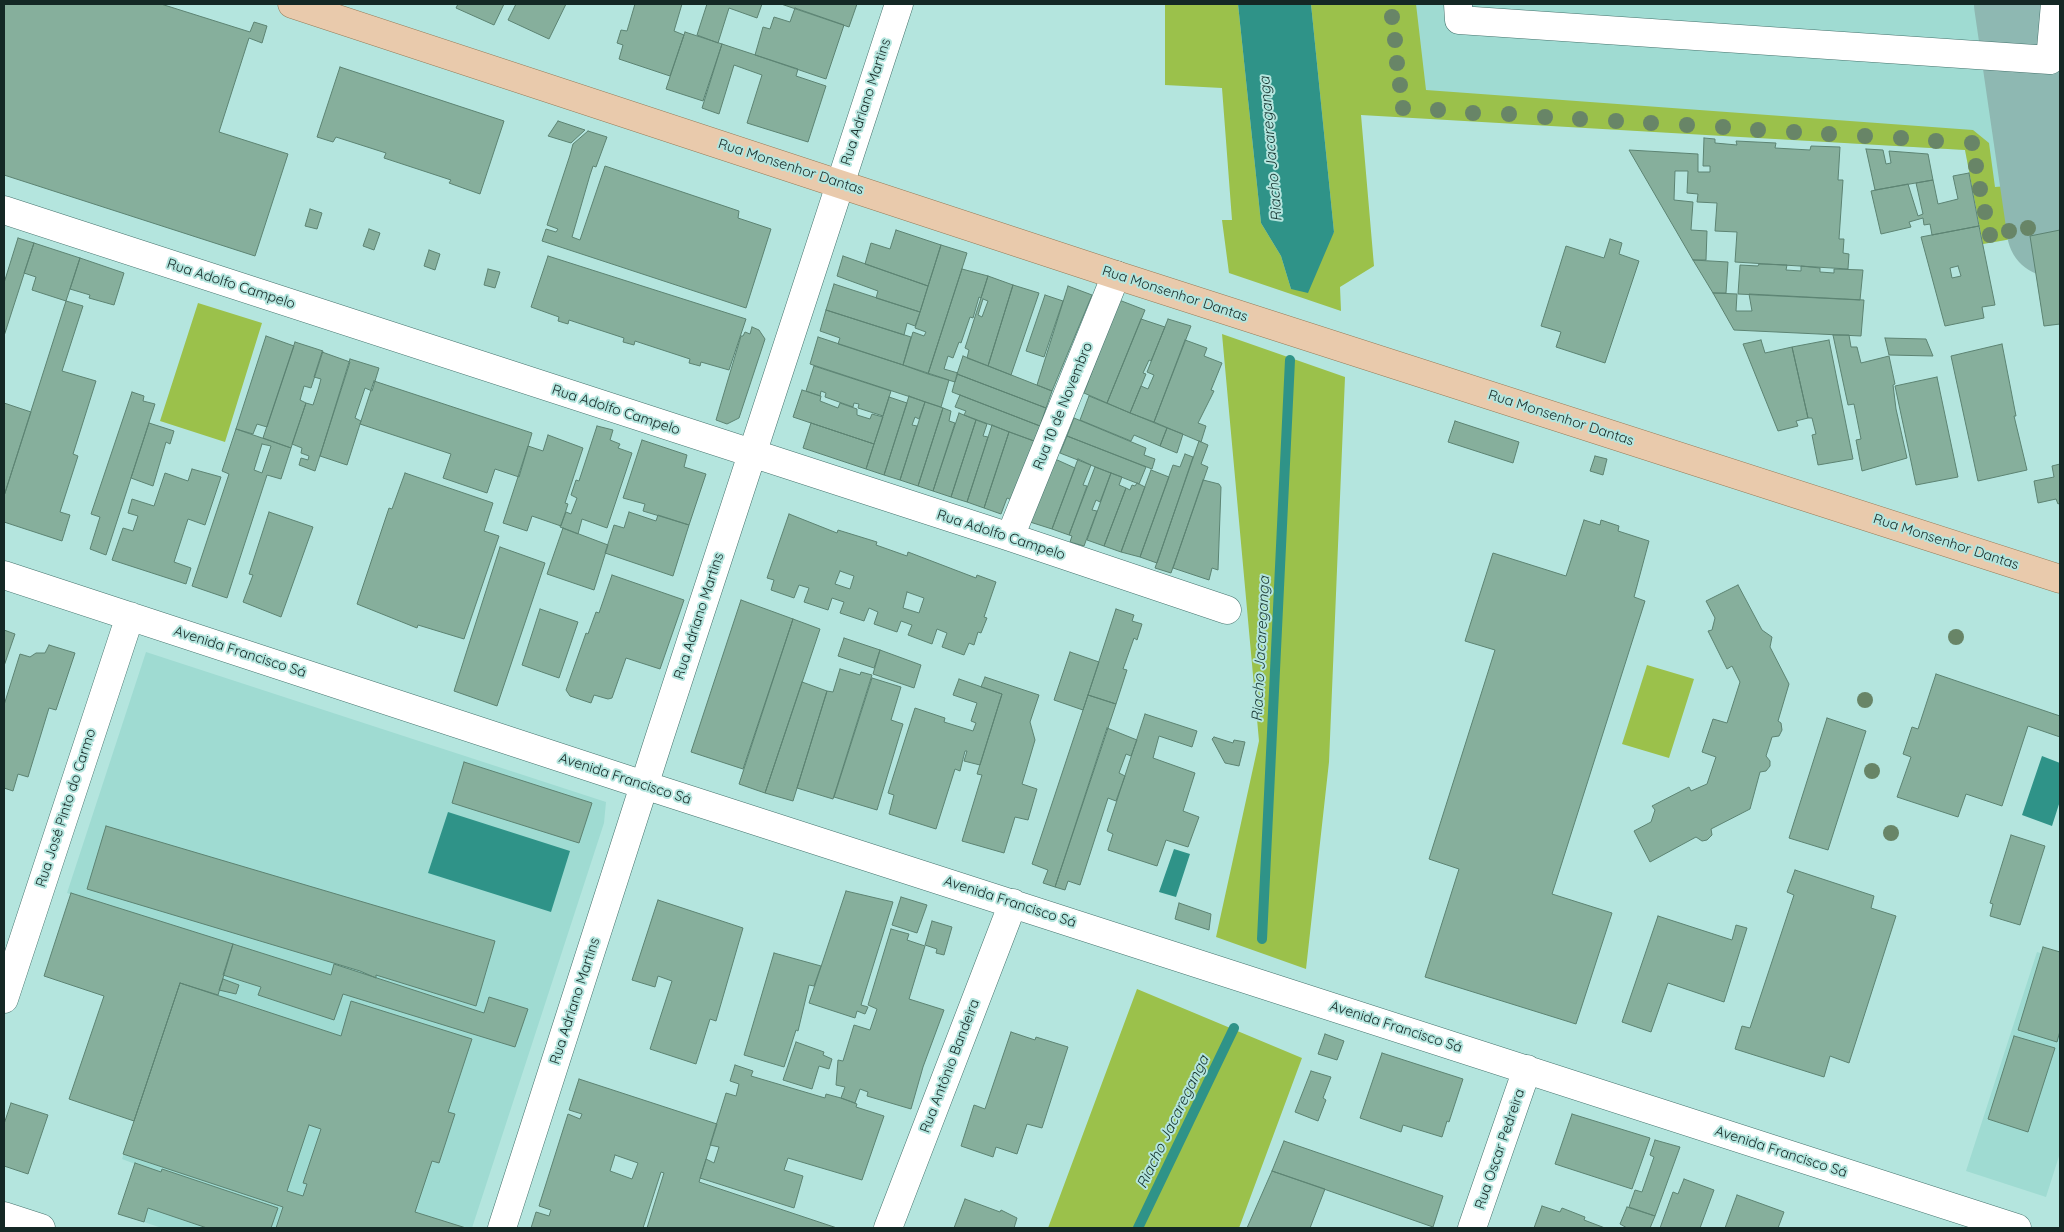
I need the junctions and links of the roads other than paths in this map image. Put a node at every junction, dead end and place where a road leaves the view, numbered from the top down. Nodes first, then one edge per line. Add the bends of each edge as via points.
1 (295, 4) edge
2 (899, 4) edge
3 (1458, 4) edge
4 (2055, 4) edge
5 (840, 183) junction
6 (4, 210) edge
7 (1116, 275) junction
8 (752, 454) junction
9 (1010, 537) junction
10 (4, 575) edge
11 (2060, 579) edge
12 (1228, 610) dead end
13 (130, 616) junction
14 (644, 785) junction
15 (1014, 903) junction
16 (4, 999) edge
17 (1527, 1069) junction
18 (4, 1216) edge
19 (41, 1228) edge
20 (502, 1228) edge
21 (888, 1228) edge
22 (1472, 1228) edge
23 (2018, 1228) edge

1 - 5 main road, Rua Monsenhor Dantas
2 - 5 street, Rua Adriano Martins
3 - 4 street via 1459,20 2050,60
5 - 7 main road, Rua Monsenhor Dantas
5 - 8 street, Rua Adriano Martins
6 - 8 street, Rua Adolfo Campelo
7 - 9 street, Rua 10 de Novembro
7 - 11 main road, Rua Monsenhor Dantas
8 - 9 street, Rua Adolfo Campelo
8 - 14 street, Rua Adriano Martins
9 - 12 street, Rua Adolfo Campelo
10 - 13 street, Avenida Francisco Sá
13 - 14 street, Avenida Francisco Sá
13 - 16 street, Rua José Pinto do Carmo
14 - 15 street, Avenida Francisco Sá
14 - 20 street, Rua Adriano Martins
15 - 17 street, Avenida Francisco Sá
15 - 21 street, Rua Antônio Bandeira
17 - 22 street, Rua Oscar Pedreira
17 - 23 street, Avenida Francisco Sá
18 - 19 street

